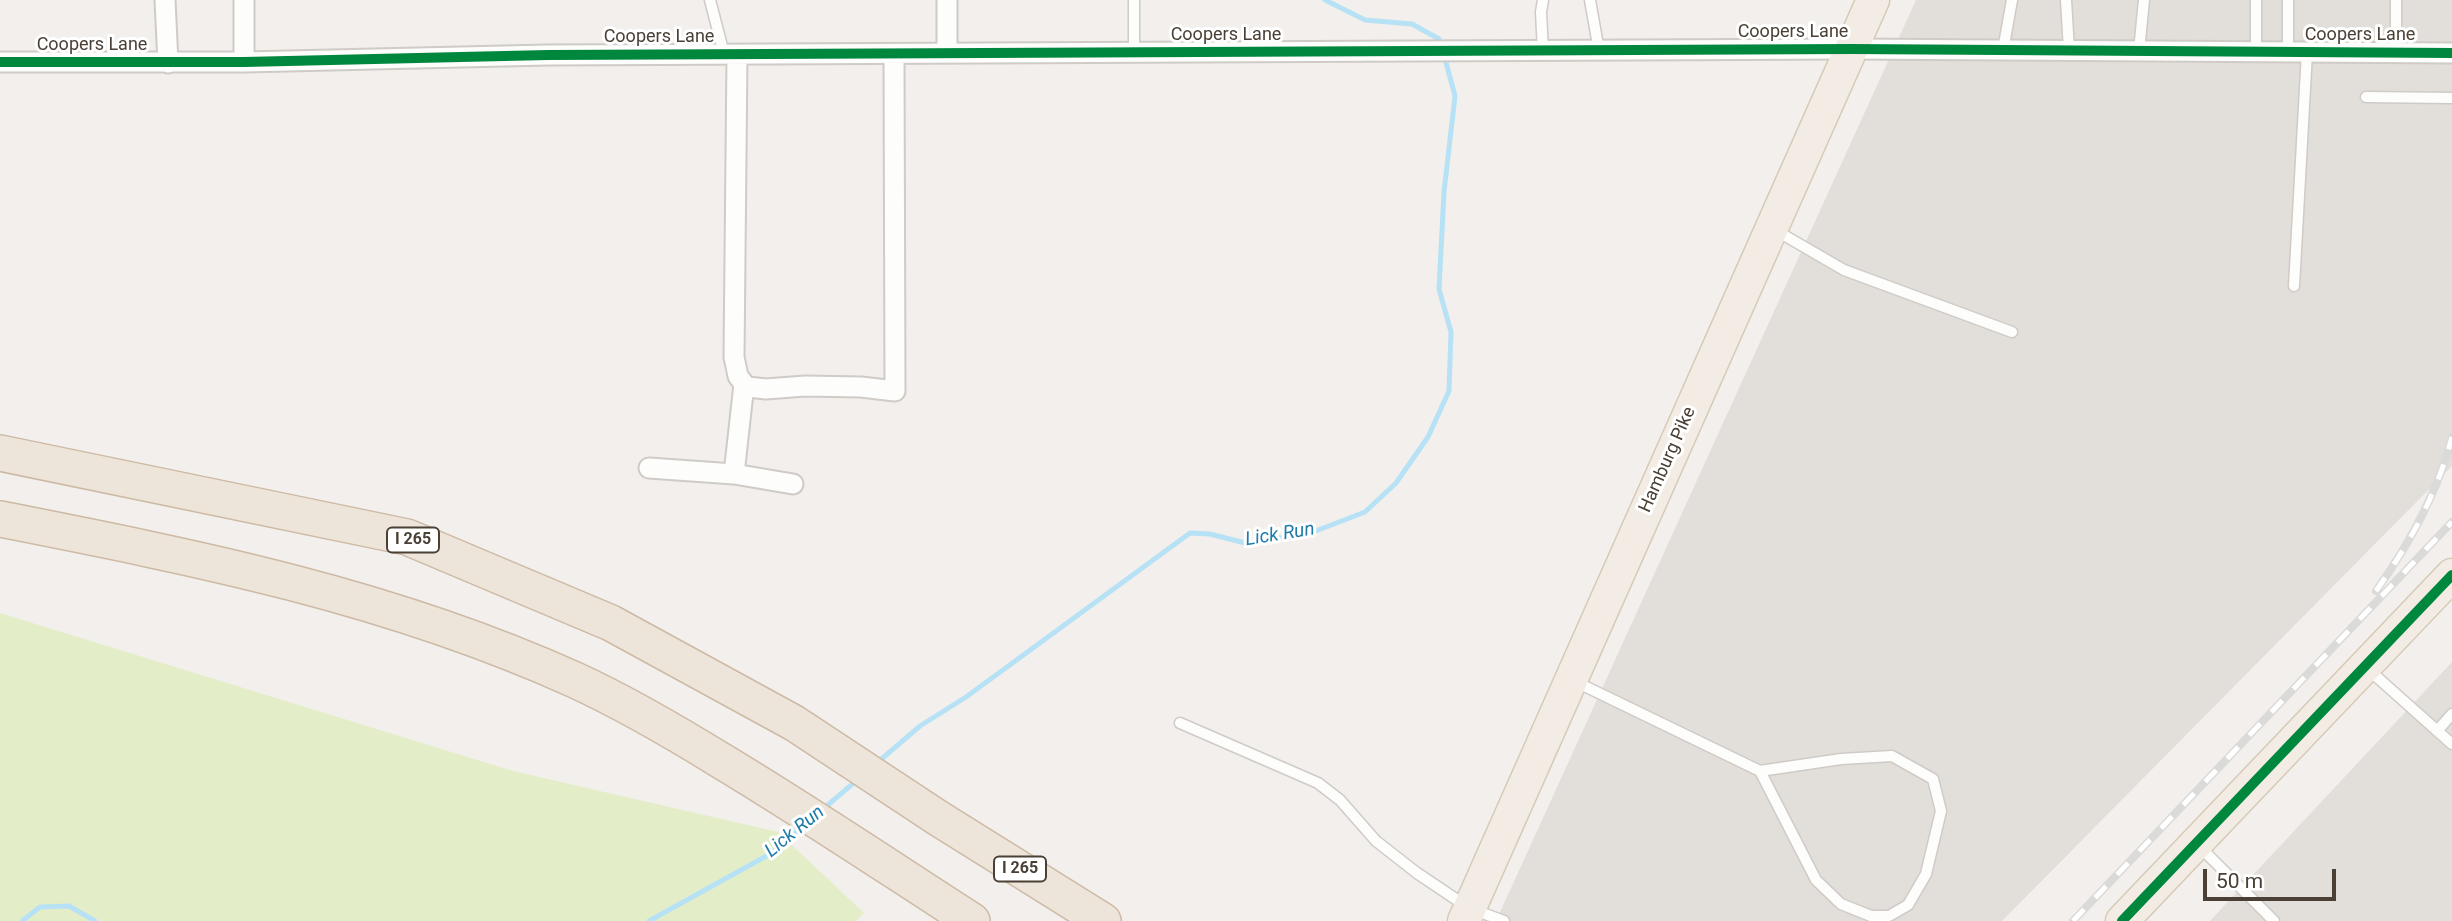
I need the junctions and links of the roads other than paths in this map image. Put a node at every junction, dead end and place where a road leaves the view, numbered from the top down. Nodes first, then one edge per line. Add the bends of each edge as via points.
1 (164, 0) edge
2 (244, 0) edge
3 (710, 0) edge
4 (947, 0) edge
5 (1134, 0) edge
6 (1544, 0) edge
7 (1590, 0) edge
8 (1873, 0) edge
9 (2012, 0) edge
10 (2066, 0) edge
11 (2144, 0) edge
12 (2256, 0) edge
13 (2288, 0) edge
14 (2396, 0) edge
15 (1851, 49) junction
16 (2003, 50) junction
17 (2069, 50) junction
18 (1543, 51) junction
19 (1599, 51) junction
20 (2139, 51) junction
21 (2256, 52) junction
22 (2298, 52) junction
23 (947, 53) junction
24 (1134, 53) junction
25 (2396, 53) junction
26 (2452, 53) edge
27 (894, 54) junction
28 (731, 55) junction
29 (0, 62) edge
30 (244, 62) junction
31 (168, 63) junction
32 (2366, 97) dead end
33 (2452, 98) edge
34 (1771, 228) junction
35 (2294, 286) dead end
36 (2012, 332) dead end
37 (744, 384) junction
38 (0, 453) edge
39 (649, 468) dead end
40 (734, 474) junction
41 (793, 484) dead end
42 (0, 519) edge
43 (2452, 575) edge
44 (2365, 666) junction
45 (1570, 680) junction
46 (2452, 714) edge
47 (1180, 723) dead end
48 (2437, 731) junction
49 (2452, 744) edge
50 (1760, 771) junction
51 (2196, 843) junction
52 (1467, 915) edge
53 (972, 921) edge
54 (1103, 921) edge
55 (1504, 921) edge
56 (2122, 921) edge
57 (2274, 921) edge

1 - 31 street
2 - 30 street
3 - 28 lane
4 - 23 street
5 - 24 lane
6 - 18 lane
7 - 19 lane
8 - 15 main road, Hamburg Pike
9 - 16 lane
10 - 17 lane
11 - 20 lane
12 - 21 lane
13 - 22 lane
14 - 25 lane
15 - 16 street, Coopers Lane
15 - 19 street, Coopers Lane
15 - 34 main road, Hamburg Pike
16 - 17 street, Coopers Lane
17 - 20 street, Coopers Lane
18 - 19 street, Coopers Lane
18 - 24 street, Coopers Lane
20 - 21 street, Coopers Lane
21 - 22 street, Coopers Lane
22 - 25 street, Coopers Lane
22 - 35 lane
23 - 24 street, Coopers Lane
23 - 27 street, Coopers Lane
25 - 26 street, Coopers Lane
27 - 28 street, Coopers Lane
27 - 37 street via 895,391 805,386 766,389
28 - 30 street, Coopers Lane
28 - 37 street via 734,357
29 - 31 street, Coopers Lane
30 - 31 street, Coopers Lane
32 - 33 lane
34 - 36 lane via 1844,270
34 - 45 main road, Hamburg Pike
37 - 40 street
38 - 54 highway, I 265 via 407,537 611,623 794,723
39 - 40 street
40 - 41 street
42 - 53 highway via 249,570 387,608 576,680 761,785
43 - 44 main road
44 - 48 lane
44 - 51 main road
45 - 50 lane
45 - 52 main road, Hamburg Pike
46 - 48 lane
47 - 52 lane via 1318,783 1377,841
48 - 49 lane
50 - 50 lane via 1841,758 1892,756 1933,779 1941,811 1926,874 1908,905 1889,916 1871,916 1841,904 1816,880
51 - 56 main road
51 - 57 lane
52 - 55 lane

